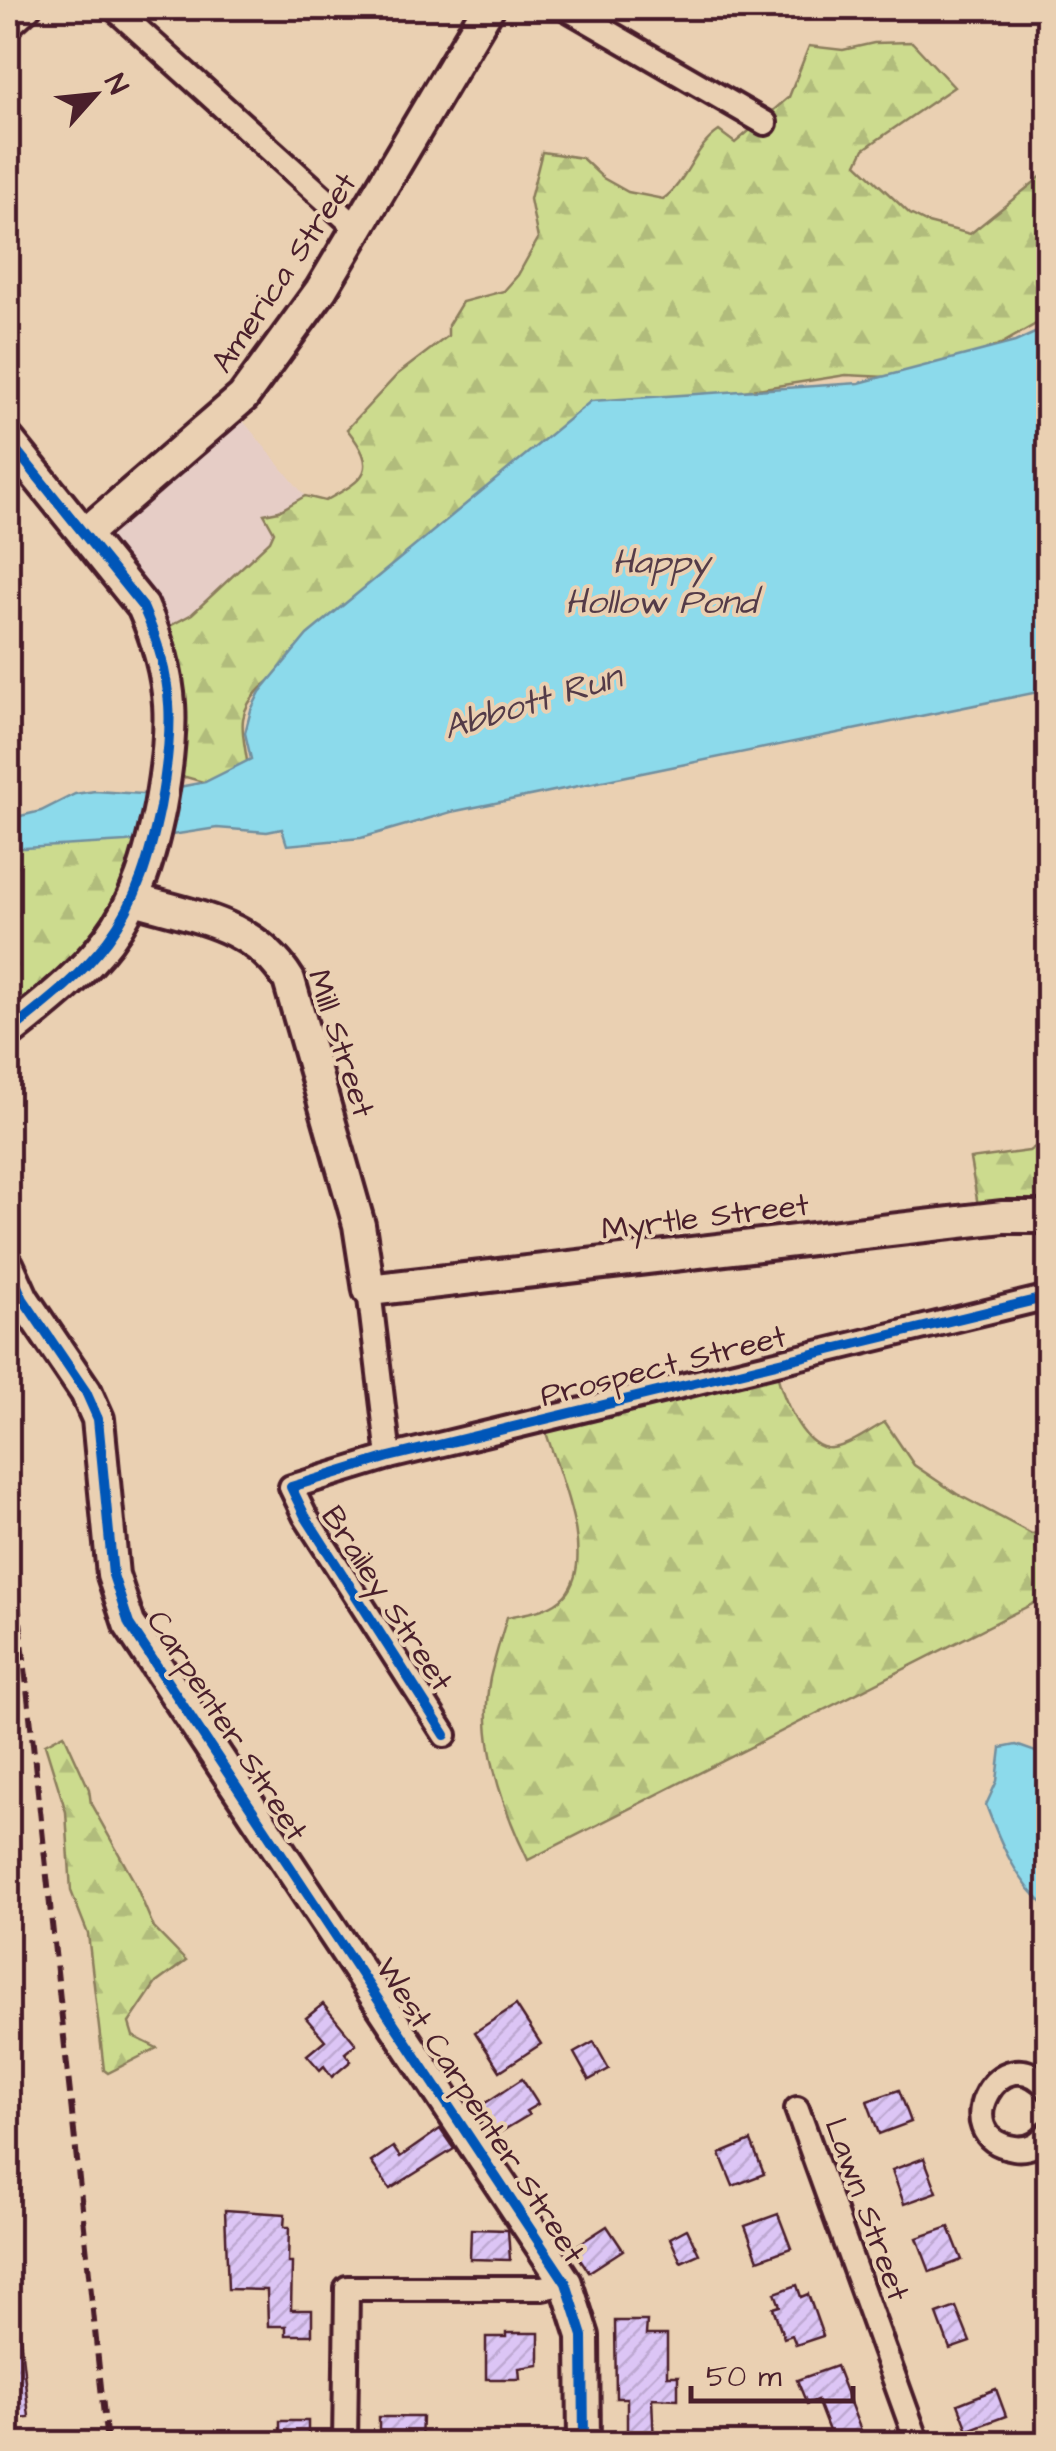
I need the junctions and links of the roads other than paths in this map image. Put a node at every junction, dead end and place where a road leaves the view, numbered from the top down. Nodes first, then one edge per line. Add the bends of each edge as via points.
1 (28, 8) edge
2 (114, 8) edge
3 (566, 8) edge
4 (481, 10) edge
5 (8, 27) edge
6 (765, 123) dead end
7 (359, 230) junction
8 (8, 440) edge
9 (86, 534) junction
10 (134, 898) junction
11 (8, 1033) edge
12 (1048, 1217) edge
13 (8, 1266) edge
14 (370, 1290) junction
15 (1048, 1297) edge
16 (390, 1457) junction
17 (291, 1487) joint
18 (446, 1735) dead end
19 (331, 1927) joint
20 (1048, 2088) edge
21 (798, 2109) dead end
22 (1048, 2133) edge
23 (566, 2283) junction
24 (344, 2444) edge
25 (584, 2444) edge
26 (918, 2444) edge

1 - 5 street
2 - 7 street
3 - 6 street
4 - 7 street, America Street
7 - 9 street, America Street via 243,397
8 - 9 street
9 - 10 street via 143,606 168,684 168,760 152,850
10 - 11 street via 92,960
10 - 14 street, Mill Street via 252,938 289,980 359,1225
12 - 14 street, Myrtle Street
13 - 19 street, Carpenter Street via 98,1419 113,1575 128,1624
14 - 16 street, Mill Street
15 - 16 street, Prospect Street
16 - 17 street, Prospect Street
17 - 18 street, Brailey Street
19 - 23 street, West Carpenter Street
20 - 22 street via 1032,2075 1006,2075 987,2090 980,2113 990,2135 1010,2148 1033,2146
21 - 26 street, Lawn Street
23 - 24 street via 347,2288
23 - 25 street, West Carpenter Street via 583,2336

